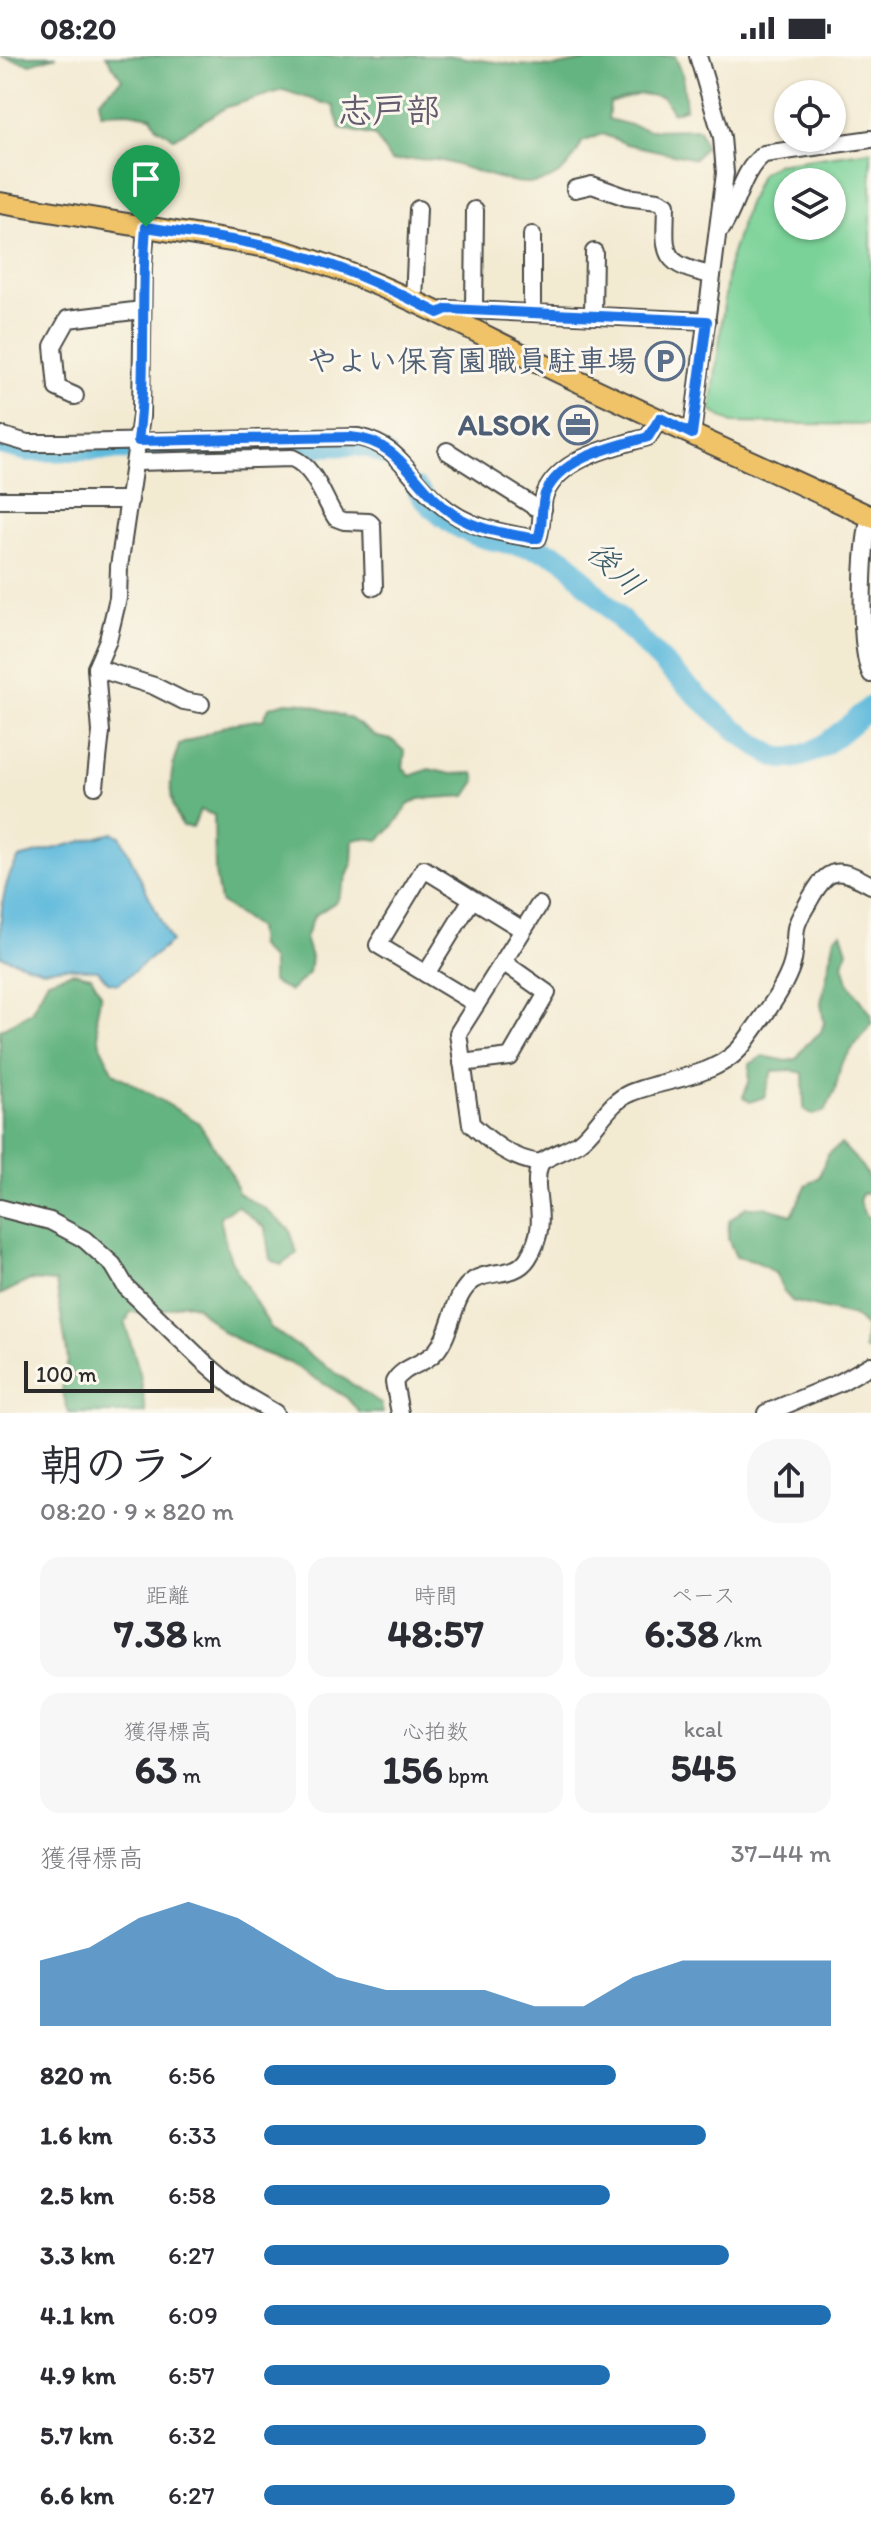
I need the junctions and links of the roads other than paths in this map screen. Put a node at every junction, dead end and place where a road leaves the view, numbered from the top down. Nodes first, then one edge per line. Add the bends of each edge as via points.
1 (698, 56) edge
2 (871, 139) edge
3 (575, 189) dead end
4 (0, 203) edge
5 (418, 209) dead end
6 (475, 210) dead end
7 (146, 227) junction
8 (532, 235) dead end
9 (717, 235) junction
10 (594, 252) dead end
11 (712, 275) junction
12 (414, 301) junction
13 (142, 310) junction
14 (474, 310) junction
15 (532, 312) junction
16 (438, 313) junction
17 (593, 314) junction
18 (707, 321) junction
19 (75, 396) dead end
20 (660, 418) junction
21 (692, 434) junction
22 (0, 435) edge
23 (137, 451) junction
24 (447, 451) dead end
25 (0, 500) edge
26 (130, 500) junction
27 (543, 509) junction
28 (871, 517) edge
29 (374, 587) dead end
30 (96, 668) junction
31 (871, 674) edge
32 (201, 704) dead end
33 (95, 786) dead end
34 (871, 885) edge
35 (472, 899) junction
36 (539, 905) dead end
37 (523, 930) junction
38 (503, 962) junction
39 (426, 974) junction
40 (476, 1004) junction
41 (462, 1063) junction
42 (540, 1163) junction
43 (0, 1208) edge
44 (871, 1365) edge
45 (275, 1413) edge
46 (400, 1413) edge
47 (766, 1413) edge

1 - 9 street via 725,158
2 - 9 street via 764,154 744,179
3 - 11 street via 592,185 666,205 665,249 675,264
4 - 7 main road
5 - 12 street
6 - 14 street
7 - 12 main road via 297,254
7 - 13 street
8 - 15 street
9 - 11 street
10 - 17 street
11 - 18 street
12 - 16 main road
13 - 19 street via 68,319 53,346 57,388
13 - 23 street
14 - 15 street
14 - 16 street
15 - 17 street
16 - 20 main road
17 - 18 street
18 - 21 street
20 - 21 main road
20 - 27 street via 648,437 605,449 564,470 547,491
21 - 28 main road
22 - 23 street via 27,443
23 - 26 street
23 - 27 street via 358,437 395,453 436,501 470,524 538,538
23 - 29 street via 299,461 336,518 372,525
24 - 27 street
25 - 26 street
26 - 30 street via 116,606
28 - 31 street via 864,646
30 - 32 street
30 - 33 street via 101,732
34 - 42 street via 836,872 817,887 797,922 791,968 742,1047 706,1070 616,1101 576,1145
35 - 37 street
35 - 39 street
35 - 39 street via 424,869 378,945
36 - 37 street
37 - 38 street
38 - 40 street
38 - 41 street via 547,993 510,1057
39 - 40 street
40 - 41 street via 458,1033
41 - 42 street via 471,1124 517,1158
42 - 46 street via 541,1223 528,1259 520,1267 471,1281 437,1351 394,1382
43 - 45 street via 50,1221 84,1239 203,1361 239,1392
44 - 47 street

